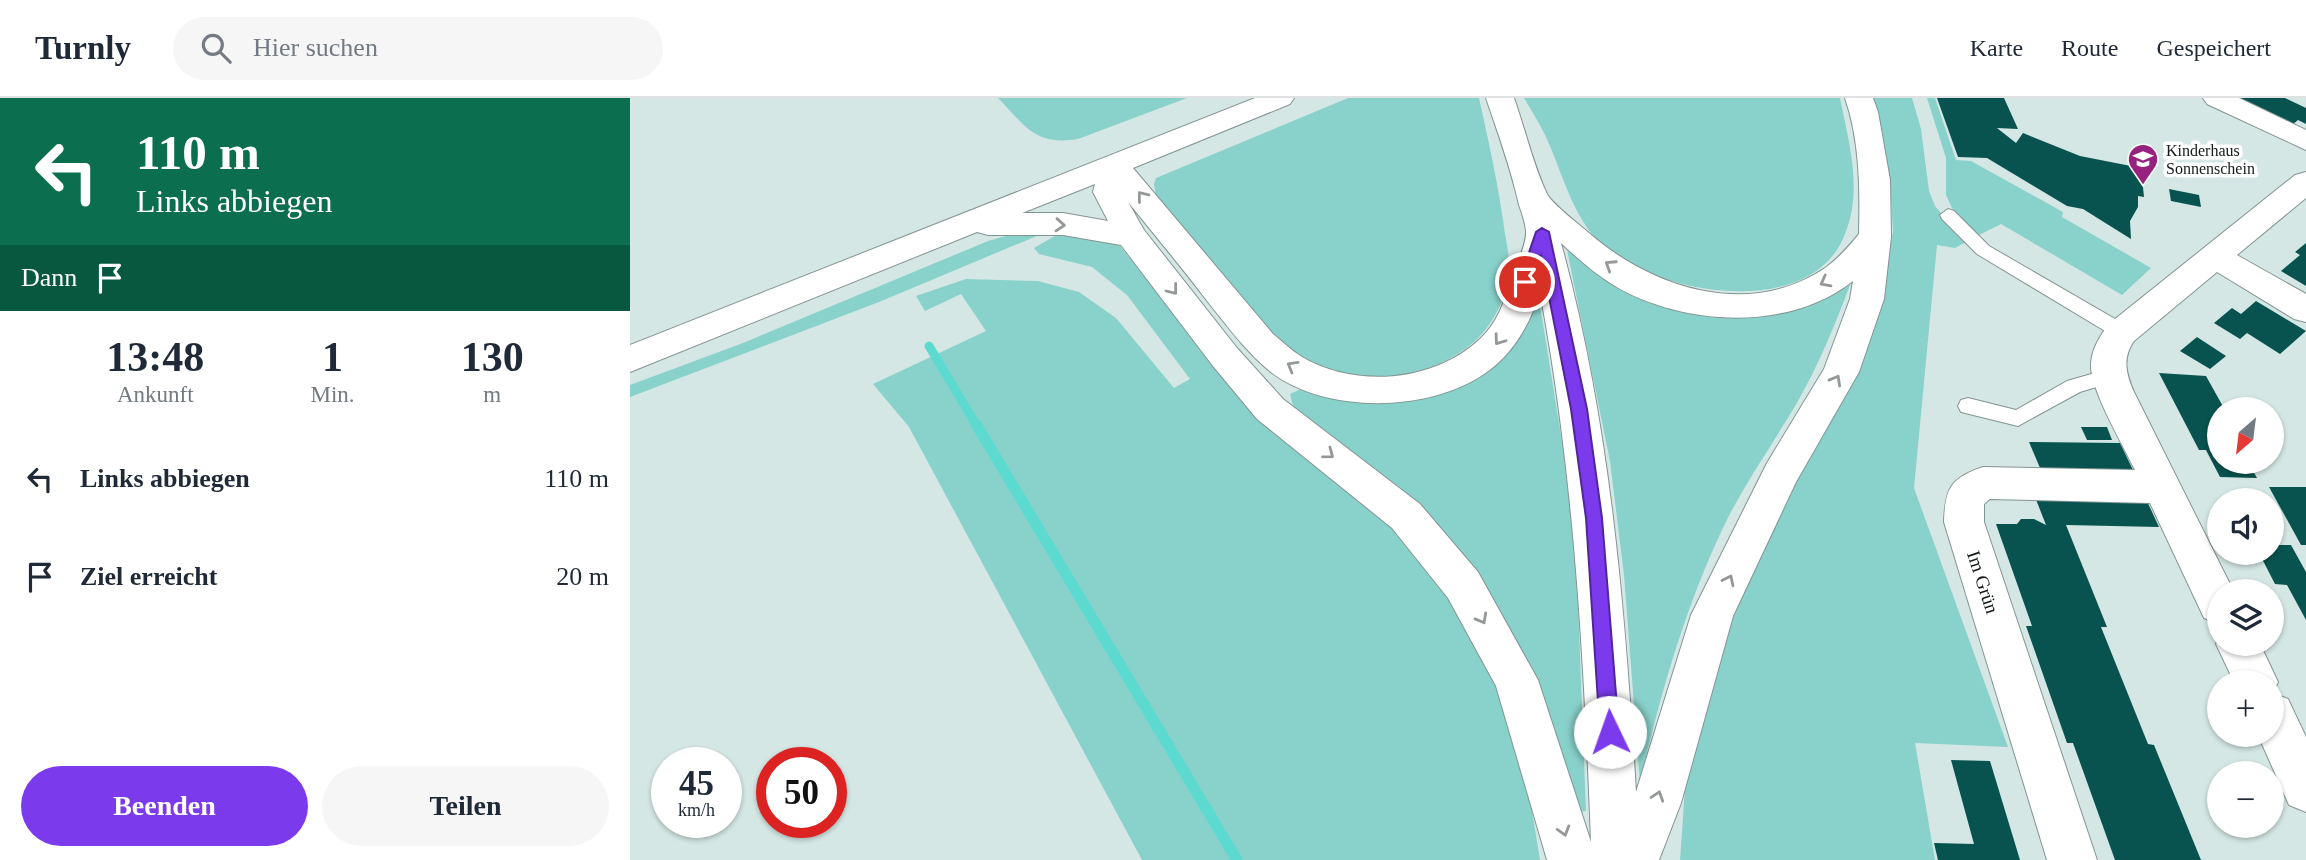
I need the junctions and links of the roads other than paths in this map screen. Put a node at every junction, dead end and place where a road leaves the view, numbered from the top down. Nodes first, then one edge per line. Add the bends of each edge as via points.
1 (1280, 98) edge
2 (1500, 98) edge
3 (1859, 98) edge
4 (2217, 98) edge
5 (2306, 141) edge
6 (1114, 164) junction
7 (2306, 182) edge
8 (1948, 215) dead end
9 (1539, 217) junction
10 (967, 224) junction
11 (1131, 236) junction
12 (1875, 237) junction
13 (2214, 256) junction
14 (2306, 310) edge
15 (2122, 332) junction
16 (630, 359) edge
17 (2109, 376) junction
18 (1968, 406) dead end
19 (2163, 487) junction
20 (2207, 580) edge
21 (2284, 741) edge
22 (2306, 788) edge
23 (1572, 860) edge
24 (1616, 860) edge
25 (1634, 860) edge
26 (2072, 860) edge

1 - 6 main road
2 - 9 main road
3 - 12 main road via 1875,180
4 - 5 main road
9 -> 6 main road via 1514,320 1488,354 1447,379 1387,392 1330,383 1290,367 1261,342
6 - 10 main road
6 - 11 main road via 1108,192
7 - 13 main road
8 - 15 lane via 1983,250
12 -> 9 main road via 1838,275 1798,297 1754,305 1698,302 1640,285
9 - 24 main road via 1579,409 1594,518
10 -> 11 main road via 1063,224
10 - 16 main road
11 -> 23 main road via 1270,409 1406,516 1463,585 1516,680
25 -> 12 main road via 1657,803 1712,615 1781,474 1841,372 1867,299
13 - 14 main road
13 - 15 main road
15 - 17 main road via 2106,360
17 - 18 lane via 2074,386 2018,418
17 - 19 main road
19 - 20 main road
19 - 26 main road, Im Grün via 1983,483 1964,497 1964,522
21 - 22 main road

